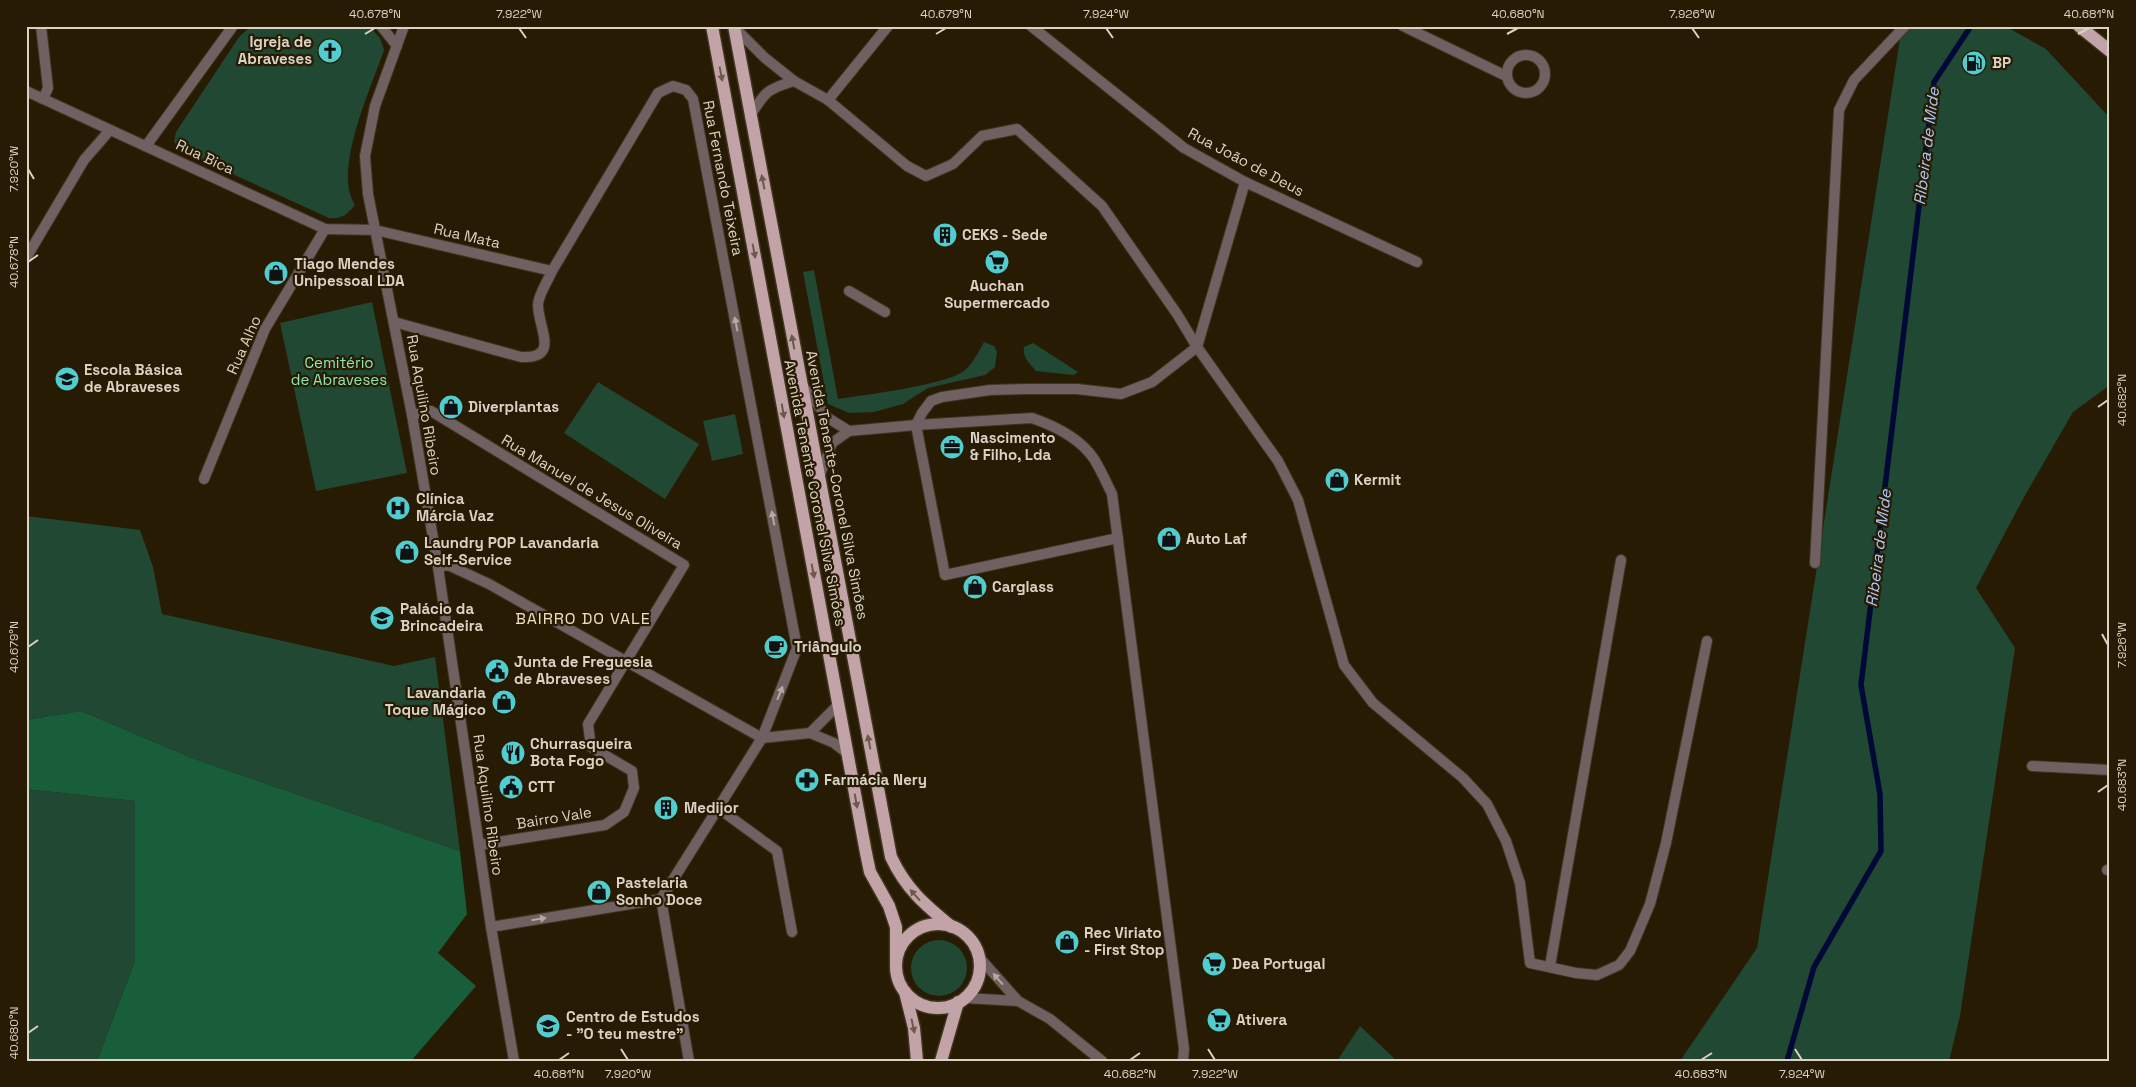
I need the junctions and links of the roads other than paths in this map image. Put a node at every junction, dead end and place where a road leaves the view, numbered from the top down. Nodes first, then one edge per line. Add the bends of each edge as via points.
1 (42, 26) edge
2 (233, 26) edge
3 (381, 26) edge
4 (404, 26) edge
5 (712, 26) edge
6 (888, 26) edge
7 (1031, 26) edge
8 (1403, 26) edge
9 (1905, 26) edge
10 (2079, 26) edge
11 (734, 27) edge
12 (397, 46) junction
13 (2110, 52) edge
14 (1506, 76) dead end
15 (794, 81) junction
16 (26, 91) edge
17 (43, 99) junction
18 (828, 100) junction
19 (750, 116) junction
20 (110, 130) junction
21 (146, 146) junction
22 (1245, 182) junction
23 (325, 229) junction
24 (375, 230) junction
25 (26, 258) edge
26 (1417, 262) dead end
27 (552, 272) junction
28 (849, 291) dead end
29 (885, 312) dead end
30 (394, 322) junction
31 (1196, 347) junction
32 (800, 384) junction
33 (412, 415) junction
34 (916, 425) junction
35 (849, 431) junction
36 (819, 478) junction
37 (204, 479) dead end
38 (1118, 538) junction
39 (1621, 560) dead end
40 (1815, 563) dead end
41 (438, 567) junction
42 (1707, 641) dead end
43 (624, 662) junction
44 (838, 705) junction
45 (810, 733) junction
46 (762, 738) junction
47 (847, 753) junction
48 (2032, 766) dead end
49 (2110, 770) edge
50 (718, 808) junction
51 (479, 845) junction
52 (661, 899) junction
53 (491, 927) junction
54 (952, 927) junction
55 (792, 932) dead end
56 (979, 957) junction
57 (896, 961) junction
58 (1550, 966) junction
59 (904, 992) junction
60 (962, 1000) junction
61 (1018, 1001) junction
62 (514, 1061) edge
63 (689, 1061) edge
64 (918, 1061) edge
65 (941, 1061) edge
66 (1102, 1061) edge
67 (1183, 1061) edge

1 - 17 street via 48,88
2 - 21 street
3 - 12 street
4 - 12 street, Rua Aquilino Ribeiro
5 -> 44 main road, Avenida Tenente Coronel Silva Simões
6 - 18 street
7 - 22 street, Rua João de Deus via 1184,148
8 - 14 street
9 - 40 street via 1854,80 1840,110
10 - 13 main road
11 - 15 street
11 - 19 main road, Avenida Tenente-Coronel Silva Simões
12 - 24 street, Rua Aquilino Ribeiro via 375,106 365,156
15 - 18 street
15 - 19 street via 771,88
16 - 17 street, Rua Bica
17 - 20 street, Rua Bica
18 - 31 street via 908,166 926,176 953,164 982,136 1017,128 1102,206
32 -> 19 main road, Avenida Tenente-Coronel Silva Simões
20 - 21 street, Rua Bica
20 - 25 street via 84,160
21 - 23 street, Rua Bica
22 - 26 street, Rua João de Deus
22 - 31 street
23 - 24 street, Rua Bica
23 - 37 street, Rua Alho via 265,329
24 - 27 street, Rua Mata
24 - 30 street, Rua Aquilino Ribeiro
27 - 30 street, Rua Fernando Teixeira via 538,303 545,344 541,354 534,358 520,357
46 -> 27 street, Rua Fernando Teixeira via 798,648 694,99 686,90 672,86 658,93
28 - 29 street
30 - 33 street, Rua Aquilino Ribeiro
31 - 34 street via 1152,382 1121,394 1027,389 942,397 931,401
31 - 58 street via 1278,461 1298,500 1344,665 1374,703 1463,778 1487,804 1506,841 1520,883 1530,963
32 - 35 street via 828,418
32 - 36 main road, Avenida Tenente-Coronel Silva Simões
33 - 41 street, Rua Aquilino Ribeiro
33 - 43 street, Rua Manuel de Jesus Oliveira via 431,411 684,565
34 - 35 street
34 - 38 street via 1032,418 1066,432 1093,457 1112,494
34 - 38 street via 944,575
35 - 36 street via 832,444
54 -> 36 main road, Avenida Tenente-Coronel Silva Simões via 913,893 891,857
38 - 67 street
39 - 58 street
41 - 43 street via 448,565 489,584
41 - 51 street, Rua Aquilino Ribeiro
42 - 58 street via 1666,843 1650,904 1630,951 1620,965 1598,975
43 - 46 street
43 - 51 street, Bairro Vale via 588,724 591,747 632,771 634,788 624,812 605,825
44 - 45 street
44 - 47 main road, Avenida Tenente Coronel Silva Simões
45 - 46 street
45 - 47 street via 834,743
46 - 50 street, Rua Fernando Teixeira
47 -> 57 main road, Avenida Tenente Coronel Silva Simões via 870,872 889,906 896,927
48 - 49 street
50 - 52 street, Rua Fernando Teixeira
50 - 55 street via 777,851
51 - 53 street, Rua Aquilino Ribeiro
53 -> 52 street
52 - 63 street
53 - 62 street, Rua Aquilino Ribeiro
54 - 56 main road via 969,939
54 - 57 main road via 940,924 916,930 906,938
56 - 60 main road via 976,984
61 -> 56 street
57 - 59 main road
59 - 60 main road via 918,1003 935,1008
59 -> 64 main road via 914,1028
60 - 61 street
60 - 65 main road
61 - 66 street via 1050,1019

